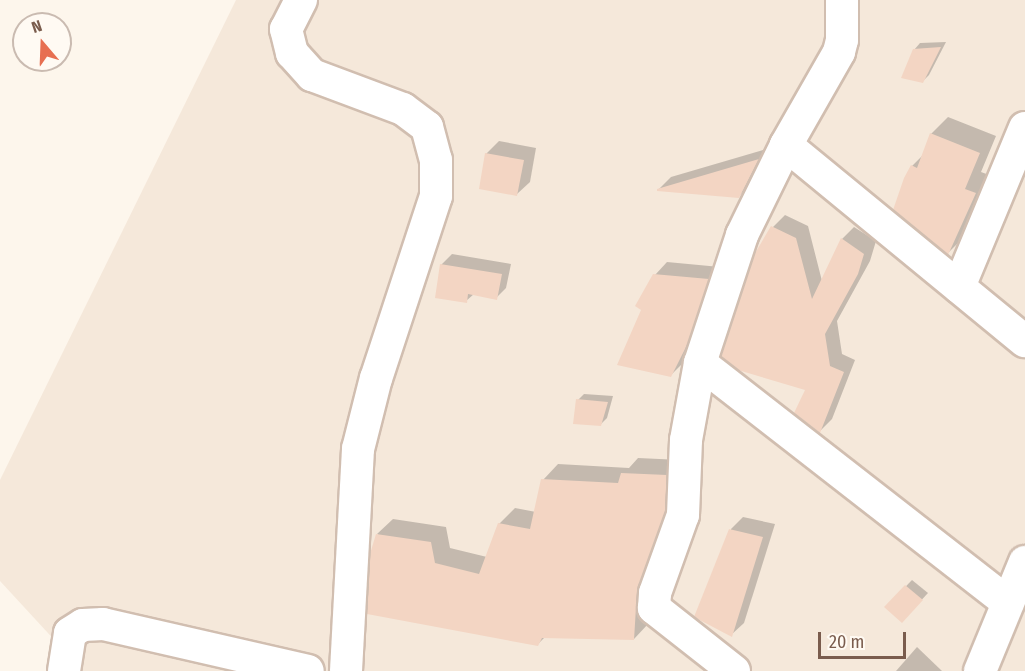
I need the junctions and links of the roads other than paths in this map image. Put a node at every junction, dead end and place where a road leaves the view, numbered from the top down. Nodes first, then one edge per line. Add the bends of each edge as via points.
1 (302, 0) edge
2 (842, 0) edge
3 (1025, 128) edge
4 (786, 145) junction
5 (959, 287) junction
6 (1025, 341) edge
7 (700, 363) junction
8 (1025, 562) edge
9 (1008, 603) junction
10 (64, 671) edge
11 (308, 671) edge
12 (346, 671) edge
13 (734, 671) edge
14 (980, 671) edge

1 - 12 street via 286,29 292,53 312,75 403,109 427,127 436,160 436,196 376,378 358,449
2 - 4 street via 839,52
3 - 5 street
4 - 5 street
4 - 7 street via 742,235
5 - 6 street
7 - 9 street
7 - 13 street via 686,440 683,515 655,593 654,608
8 - 9 street
9 - 14 street
10 - 11 street via 70,633 83,625 103,624

